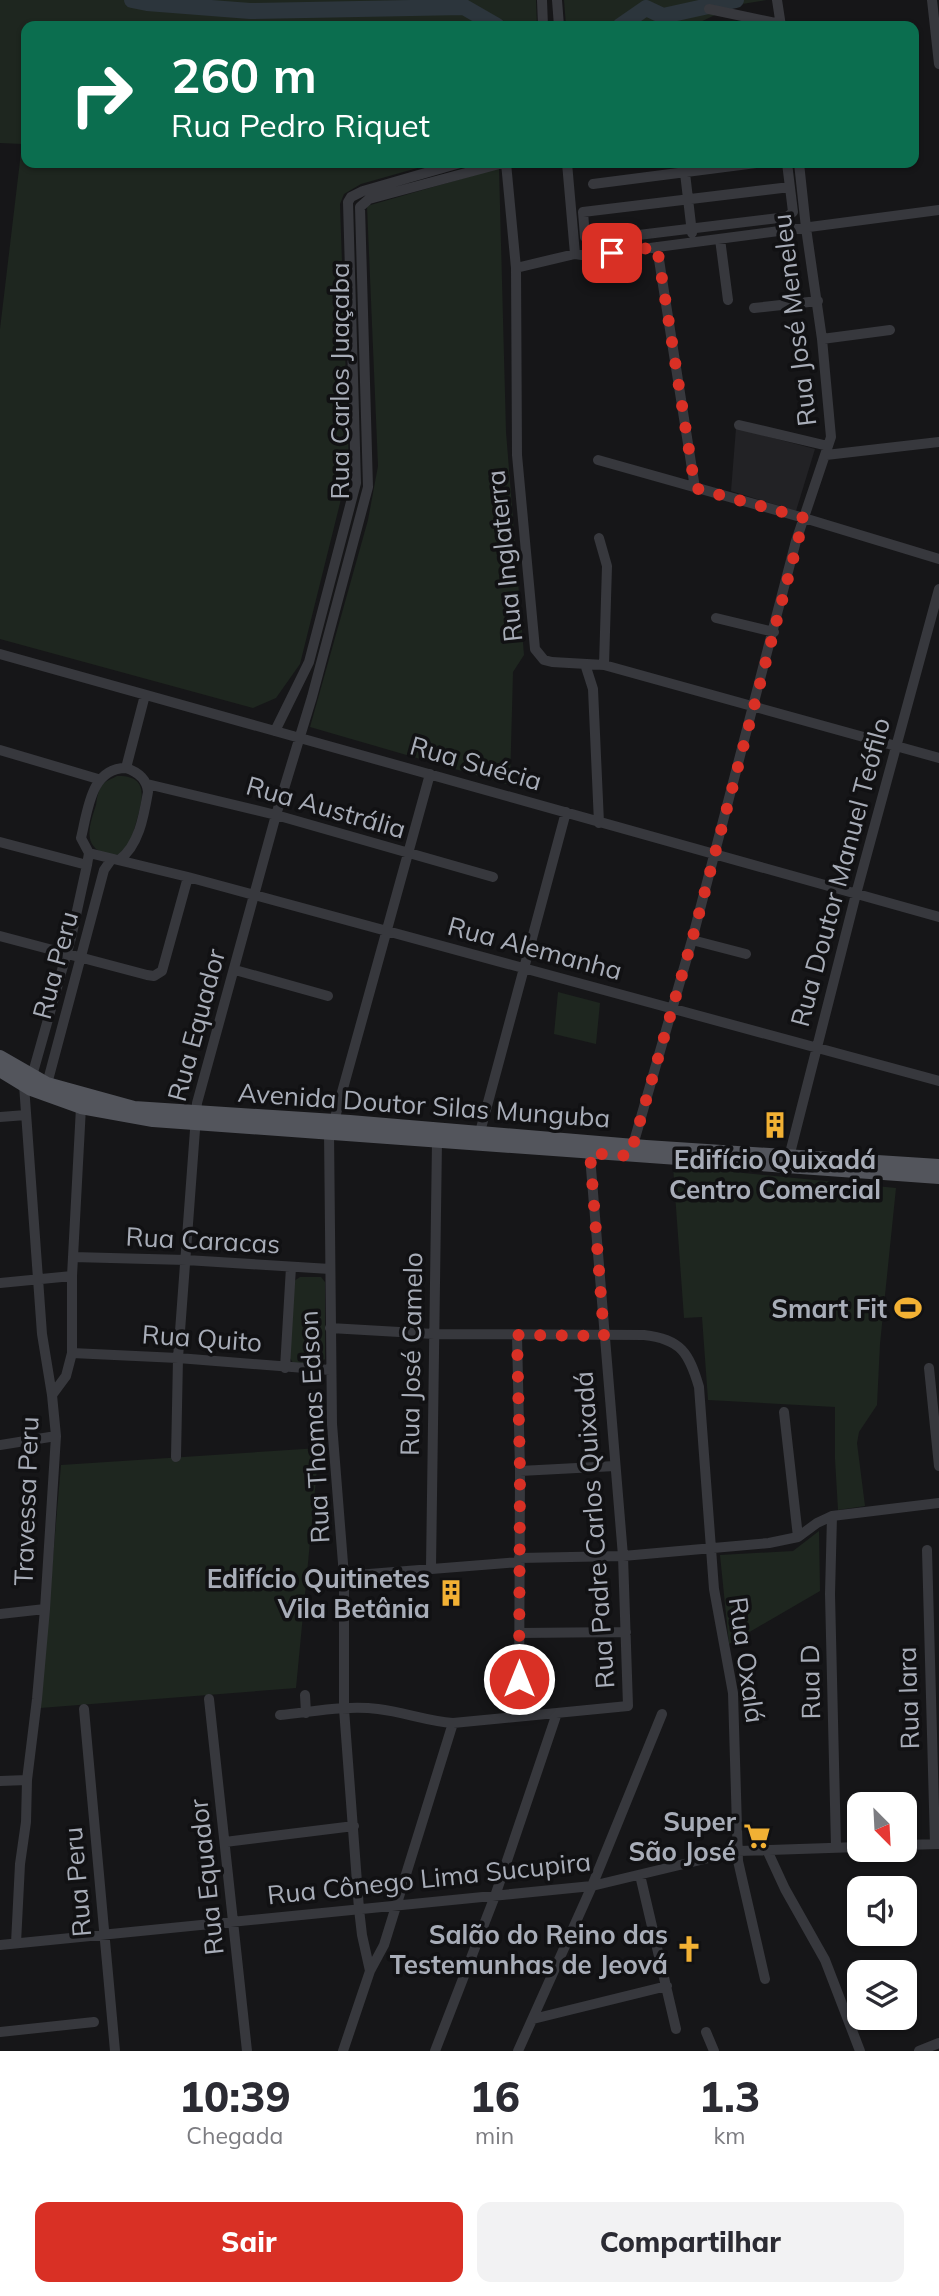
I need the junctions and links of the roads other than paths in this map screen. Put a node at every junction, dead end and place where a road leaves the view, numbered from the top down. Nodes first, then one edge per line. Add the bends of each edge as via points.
1 (542, 0) edge
2 (558, 0) edge
3 (777, 0) edge
4 (932, 0) edge
5 (709, 9) dead end
6 (543, 21) edge
7 (559, 21) edge
8 (762, 21) edge
9 (780, 21) edge
10 (939, 64) edge
11 (443, 168) edge
12 (486, 168) edge
13 (506, 168) edge
14 (567, 168) edge
15 (720, 168) edge
16 (788, 168) edge
17 (800, 168) edge
18 (685, 173) junction
19 (593, 184) dead end
20 (790, 187) junction
21 (688, 200) junction
22 (939, 210) edge
23 (692, 228) junction
24 (806, 228) junction
25 (719, 239) junction
26 (694, 243) junction
27 (657, 247) junction
28 (575, 254) junction
29 (516, 268) junction
30 (728, 300) dead end
31 (818, 300) junction
32 (754, 309) dead end
33 (890, 330) dead end
34 (365, 334) junction
35 (352, 336) junction
36 (822, 339) junction
37 (739, 425) dead end
38 (939, 442) edge
39 (827, 451) junction
40 (598, 460) dead end
41 (695, 488) junction
42 (804, 518) junction
43 (599, 538) dead end
44 (939, 559) edge
45 (939, 589) edge
46 (716, 618) dead end
47 (774, 632) junction
48 (0, 654) edge
49 (585, 664) junction
50 (604, 665) junction
51 (145, 695) junction
52 (289, 703) junction
53 (309, 708) junction
54 (752, 708) junction
55 (275, 731) junction
56 (298, 738) junction
57 (897, 747) junction
58 (0, 750) edge
59 (939, 758) edge
60 (127, 768) junction
61 (430, 774) junction
62 (98, 779) junction
63 (147, 784) junction
64 (566, 812) junction
65 (276, 815) junction
66 (599, 823) junction
67 (0, 842) edge
68 (408, 854) junction
69 (713, 854) junction
70 (88, 859) junction
71 (115, 860) junction
72 (188, 877) junction
73 (493, 877) dead end
74 (856, 894) junction
75 (254, 895) junction
76 (939, 917) edge
77 (386, 931) junction
78 (0, 936) edge
79 (692, 940) junction
80 (67, 952) junction
81 (746, 954) dead end
82 (80, 956) junction
83 (522, 968) junction
84 (235, 970) junction
85 (328, 996) dead end
86 (672, 1007) junction
87 (44, 1039) junction
88 (57, 1043) junction
89 (817, 1049) junction
90 (0, 1057) edge
91 (0, 1070) edge
92 (28, 1080) junction
93 (939, 1081) edge
94 (47, 1084) junction
95 (81, 1107) junction
96 (26, 1115) junction
97 (0, 1117) edge
98 (196, 1118) junction
99 (331, 1126) junction
100 (480, 1132) junction
101 (437, 1141) junction
102 (590, 1148) junction
103 (631, 1151) junction
104 (788, 1162) junction
105 (938, 1166) edge
106 (73, 1257) junction
107 (186, 1259) junction
108 (291, 1267) junction
109 (330, 1269) junction
110 (72, 1276) junction
111 (39, 1279) junction
112 (0, 1283) edge
113 (330, 1328) junction
114 (434, 1334) junction
115 (517, 1335) junction
116 (604, 1336) junction
117 (72, 1353) junction
118 (178, 1358) junction
119 (285, 1368) junction
120 (929, 1368) dead end
121 (330, 1370) junction
122 (52, 1395) junction
123 (784, 1412) dead end
124 (56, 1436) junction
125 (0, 1445) edge
126 (176, 1457) dead end
127 (615, 1466) junction
128 (939, 1466) edge
129 (520, 1471) junction
130 (939, 1503) edge
131 (832, 1516) junction
132 (798, 1537) junction
133 (711, 1549) junction
134 (927, 1550) dead end
135 (623, 1556) junction
136 (519, 1560) junction
137 (431, 1567) junction
138 (344, 1576) junction
139 (45, 1609) junction
140 (0, 1614) edge
141 (626, 1632) junction
142 (519, 1633) junction
143 (305, 1695) dead end
144 (209, 1699) dead end
145 (83, 1709) dead end
146 (344, 1709) junction
147 (306, 1713) junction
148 (557, 1713) junction
149 (662, 1714) dead end
150 (280, 1715) dead end
151 (519, 1716) junction
152 (453, 1723) junction
153 (27, 1780) junction
154 (0, 1781) edge
155 (354, 1826) junction
156 (225, 1842) junction
157 (937, 1844) edge
158 (917, 1845) edge
159 (836, 1847) junction
160 (847, 1847) edge
161 (767, 1850) junction
162 (738, 1851) junction
163 (640, 1875) junction
164 (592, 1886) junction
165 (495, 1896) junction
166 (396, 1905) junction
167 (359, 1909) junction
168 (233, 1921) junction
169 (105, 1934) junction
170 (16, 1943) junction
171 (0, 1945) edge
172 (370, 1971) junction
173 (765, 1979) dead end
174 (667, 1986) junction
175 (534, 2019) junction
176 (94, 2022) dead end
177 (676, 2029) dead end
178 (0, 2032) edge
179 (706, 2032) dead end
180 (939, 2043) edge
181 (115, 2051) edge
182 (247, 2051) edge
183 (343, 2051) edge
184 (435, 2051) edge
185 (518, 2051) edge
186 (714, 2051) edge
187 (860, 2051) edge
188 (919, 2051) edge

1 - 6 street
2 - 7 street
3 - 9 street
4 - 10 street
5 - 8 street
11 - 35 street, Rua Carlos Juaçaba via 349,199
12 - 34 street, Rua Carlos Juaçaba via 361,205
13 - 29 street, Rua Inglaterra
14 - 28 street
15 - 18 street
16 - 20 street
17 - 24 street, Rua José Meneleu
18 - 19 street
18 - 21 street
20 - 21 street
20 - 23 street via 790,216
21 - 23 street
21 - 23 street via 583,212 585,237 589,241
22 - 24 street
23 - 26 street
24 - 25 street
24 - 31 street, Rua José Meneleu
25 - 26 street
25 - 30 street
26 - 27 street
27 - 28 street
27 - 41 street
28 - 29 street
29 - 49 street, Rua Inglaterra via 517,455 533,643 544,660
31 - 32 street
31 - 36 street, Rua José Meneleu
33 - 36 street
34 - 35 street
34 - 53 street, Rua Carlos Juaçaba via 368,487
35 - 52 street, Rua Carlos Juaçaba via 354,499 309,662
36 - 39 street, Rua José Meneleu via 831,426
37 - 39 street
38 - 39 street
39 - 42 street, Rua José Meneleu
40 - 41 street
41 - 42 street
42 - 44 street
42 - 47 street, Rua José Meneleu
43 - 50 street via 607,566
45 - 57 street, Rua Doutor Manuel Teófilo
46 - 47 street
47 - 54 street, Rua José Meneleu
48 - 51 street, Rua Suécia
49 - 50 street, Rua Inglaterra
49 - 66 street via 593,690
50 - 54 street, Rua Inglaterra
51 - 55 street, Rua Suécia
51 - 60 street
52 - 53 street via 296,717
52 - 55 street, Rua Carlos Juaçaba
53 - 56 street, Rua Carlos Juaçaba
54 - 57 street, Rua Inglaterra
54 - 69 street, Rua José Meneleu
55 - 56 street, Rua Suécia
56 - 61 street, Rua Suécia
56 - 65 street, Rua Equador
57 - 59 street, Rua Inglaterra
57 - 74 street, Rua Doutor Manuel Teófilo
58 - 62 street
60 - 62 street via 110,770
60 - 63 street
61 - 64 street, Rua Suécia
61 - 68 street, Rua Thomas Edson
62 - 70 street, Rua Peru via 81,838
63 - 65 street, Rua Austrália
63 - 71 street, Rua Peru via 135,841 126,855
64 - 66 street, Rua Suécia
64 - 83 street
65 - 68 street, Rua Austrália
65 - 75 street, Rua Equador
66 - 69 street, Rua Suécia
67 - 70 street
68 - 73 street, Rua Austrália
68 - 77 street, Rua Thomas Edson
69 - 74 street, Rua Suécia
69 - 79 street, Rua José Meneleu
70 - 71 street
70 - 80 street, Rua Peru
71 - 72 street, Rua Alemanha
71 - 82 street, Rua Peru via 104,870
72 - 75 street, Rua Alemanha
72 - 82 street via 162,971 154,976
74 - 76 street, Rua Suécia
74 - 89 street, Rua Doutor Manuel Teófilo
75 - 77 street, Rua Alemanha
75 - 84 street, Rua Equador
77 - 83 street, Rua Alemanha
77 - 99 street, Rua Thomas Edson
78 - 80 street
79 - 81 street
79 - 86 street, Rua José Meneleu
80 - 82 street
80 - 87 street, Rua Peru
82 - 88 street, Rua Peru
83 - 86 street, Rua Alemanha
83 - 100 street
84 - 85 street
84 - 98 street, Rua Equador
86 - 89 street, Rua Alemanha
86 - 103 street, Rua José Meneleu
87 - 88 street
87 - 92 street, Rua Peru
88 - 94 street, Rua Peru
89 - 93 street, Rua Alemanha
89 - 104 street, Rua Doutor Manuel Teófilo
90 - 92 main road, Avenida Doutor Silas Munguba
91 - 92 main road, Avenida Doutor Silas Munguba
92 - 94 main road, Avenida Doutor Silas Munguba
92 - 95 main road, Avenida Doutor Silas Munguba
92 - 96 street, Rua Peru
94 - 98 main road, Avenida Doutor Silas Munguba via 134,1108
95 - 98 main road, Avenida Doutor Silas Munguba via 153,1120
95 - 106 street, Travessa Peru
96 - 97 street
96 - 111 street, Rua Peru
98 - 99 main road, Avenida Doutor Silas Munguba
98 - 107 street, Rua Equador
99 - 100 main road, Avenida Doutor Silas Munguba
99 - 101 main road, Avenida Doutor Silas Munguba
99 - 109 street, Rua Thomas Edson
100 - 102 main road, Avenida Doutor Silas Munguba
101 - 102 main road, Avenida Doutor Silas Munguba
101 - 114 street, Rua José Camelo
102 - 103 main road, Avenida Doutor Silas Munguba
102 - 116 street, Rua Padre Carlos Quixadá
103 - 104 main road, Avenida Doutor Silas Munguba
104 - 105 main road, Avenida Doutor Silas Munguba
106 - 107 street, Rua Caracas
106 - 110 street, Travessa Peru
107 - 108 street, Rua Caracas
107 - 118 street, Rua Equador
108 - 109 street, Rua Caracas
108 - 119 street
109 - 113 street, Rua Thomas Edson
110 - 111 street
110 - 117 street, Travessa Peru
111 - 112 street
111 - 122 street, Rua Peru
113 - 114 street
113 - 121 street, Rua Thomas Edson
114 - 115 street
114 - 137 street, Rua José Camelo
115 - 116 street
115 - 129 street
116 - 127 street, Rua Padre Carlos Quixadá
116 - 133 street, Rua Oxalá via 664,1337 681,1347 692,1364 699,1387
117 - 118 street, Rua Quito
117 - 122 street, Travessa Peru via 66,1376
118 - 119 street, Rua Quito
118 - 126 street, Rua Equador
119 - 121 street, Rua Quito
120 - 128 street
121 - 138 street, Rua Thomas Edson
122 - 124 street, Travessa Peru
123 - 132 street
124 - 125 street
124 - 139 street, Travessa Peru
127 - 129 street
127 - 135 street, Rua Padre Carlos Quixadá
129 - 136 street
130 - 131 street
131 - 132 street
131 - 159 street, Rua D
132 - 133 street
133 - 135 street
133 - 162 street, Rua Oxalá via 733,1693
134 - 157 street, Rua Iara
135 - 136 street
135 - 141 street, Rua Padre Carlos Quixadá
136 - 137 street
136 - 142 street
137 - 138 street
138 - 146 street, Rua Thomas Edson
139 - 140 street
139 - 153 street, Travessa Peru
141 - 142 street
141 - 148 street, Rua Padre Carlos Quixadá via 628,1706
142 - 151 street
143 - 147 street
144 - 156 street, Rua Equador
145 - 169 street, Rua Peru
146 - 147 street
146 - 152 street via 378,1709
146 - 155 street, Rua Thomas Edson
147 - 150 street
148 - 151 street
148 - 165 street
149 - 164 street
151 - 152 street
152 - 166 street
153 - 154 street
153 - 170 street, Travessa Peru
155 - 156 street
155 - 167 street, Rua Thomas Edson
156 - 168 street, Rua Equador
157 - 158 street
159 - 160 street, Rua Cônego Lima Sucupira
159 - 161 street, Rua Cônego Lima Sucupira
161 - 162 street, Rua Cônego Lima Sucupira
161 - 187 street via 825,1960
162 - 163 street, Rua Cônego Lima Sucupira
162 - 173 street, Rua Oxalá
163 - 164 street, Rua Cônego Lima Sucupira
163 - 174 street
164 - 165 street, Rua Cônego Lima Sucupira
164 - 175 street
165 - 166 street, Rua Cônego Lima Sucupira
165 - 184 street
166 - 167 street, Rua Cônego Lima Sucupira
166 - 172 street
167 - 168 street, Rua Cônego Lima Sucupira
167 - 172 street, Rua Thomas Edson
168 - 169 street, Rua Cônego Lima Sucupira
168 - 182 street, Rua Equador
169 - 170 street, Rua Cônego Lima Sucupira
169 - 181 street, Rua Peru
170 - 171 street, Rua Cônego Lima Sucupira
172 - 183 street
174 - 175 street
174 - 177 street
175 - 185 street
176 - 178 street
179 - 186 street
180 - 188 street

